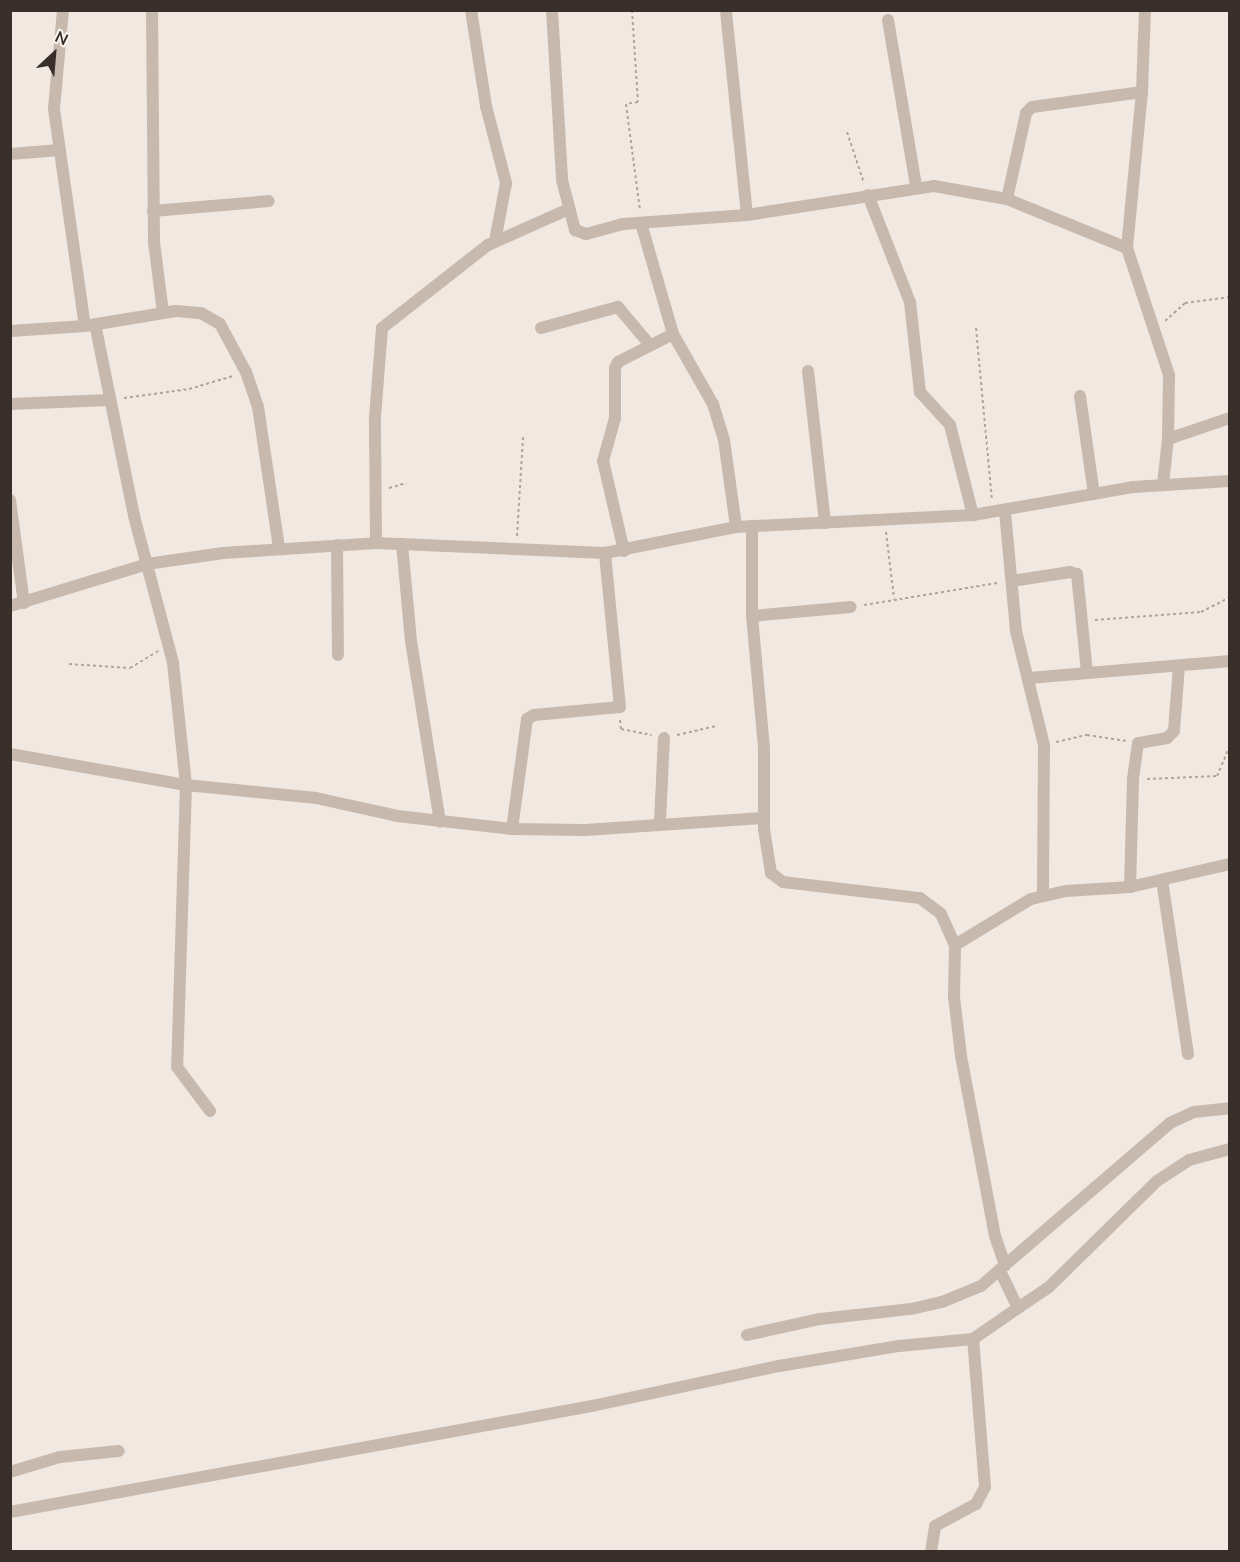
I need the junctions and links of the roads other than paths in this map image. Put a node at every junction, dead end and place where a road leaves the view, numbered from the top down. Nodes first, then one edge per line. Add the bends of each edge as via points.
1 (63, 10) edge
2 (152, 10) edge
3 (471, 10) edge
4 (552, 10) edge
5 (1145, 10) edge
6 (726, 13) dead end
7 (888, 20) dead end
8 (1142, 92) junction
9 (60, 150) junction
10 (10, 154) edge
11 (916, 186) junction
12 (868, 195) junction
13 (1007, 199) junction
14 (269, 201) dead end
15 (569, 209) junction
16 (153, 211) junction
17 (747, 215) junction
18 (641, 223) junction
19 (495, 241) junction
20 (1127, 248) junction
21 (163, 312) junction
22 (90, 325) junction
23 (541, 328) dead end
24 (10, 331) edge
25 (673, 334) junction
26 (650, 345) junction
27 (808, 371) dead end
28 (1080, 396) dead end
29 (110, 400) junction
30 (10, 404) edge
31 (1230, 418) edge
32 (1168, 439) junction
33 (1230, 481) edge
34 (1163, 484) junction
35 (1094, 494) junction
36 (10, 500) edge
37 (999, 512) junction
38 (973, 515) junction
39 (825, 523) junction
40 (752, 526) junction
41 (736, 527) junction
42 (375, 543) junction
43 (402, 544) junction
44 (337, 545) junction
45 (279, 548) junction
46 (624, 551) junction
47 (605, 554) junction
48 (147, 564) junction
49 (1012, 581) junction
50 (24, 603) junction
51 (10, 606) edge
52 (852, 607) road end
53 (752, 616) junction
54 (338, 655) dead end
55 (1230, 661) edge
56 (1179, 666) junction
57 (1088, 672) junction
58 (1029, 678) junction
59 (664, 738) road end
60 (10, 754) edge
61 (186, 785) junction
62 (763, 818) junction
63 (440, 822) junction
64 (660, 822) junction
65 (512, 829) junction
66 (1230, 864) edge
67 (1162, 880) junction
68 (1130, 887) junction
69 (1043, 896) junction
70 (955, 945) junction
71 (1188, 1054) dead end
72 (1230, 1108) edge
73 (210, 1111) dead end
74 (1230, 1149) edge
75 (1002, 1268) junction
76 (1017, 1308) junction
77 (747, 1335) dead end
78 (973, 1339) junction
79 (119, 1451) dead end
80 (10, 1472) edge
81 (10, 1512) edge
82 (931, 1551) edge

1 - 9 street via 53,89
2 - 16 street
3 - 19 street via 486,106 506,183
4 - 15 street via 560,161
5 - 8 street
6 - 17 street
7 - 11 street
8 - 13 street via 1032,107 1026,113
8 - 20 street
9 - 10 street
9 - 22 street
11 - 12 street
11 - 13 street via 953,188
12 - 17 street
12 - 38 street via 910,302 917,384 925,400 950,425
13 - 20 street
14 - 16 street
15 - 18 street via 575,230 582,234
15 - 19 street
16 - 21 street
17 - 18 street
18 - 25 street
19 - 42 street via 382,328 375,417
20 - 32 street via 1169,375
21 - 22 street
21 - 45 street via 191,312 213,318 229,336 246,372 262,428
22 - 24 street
22 - 29 street
23 - 26 street via 618,308
25 - 26 street
25 - 41 street via 713,404 724,440
26 - 46 street via 616,365 615,418 603,456
27 - 39 street
28 - 35 street
29 - 30 street
29 - 48 street
31 - 32 street
32 - 34 street
33 - 34 street
34 - 35 street
35 - 37 street
36 - 50 street
37 - 38 street
37 - 49 street
38 - 39 street
39 - 40 street
40 - 41 street
40 - 53 street
41 - 46 street
42 - 43 street
42 - 44 street
43 - 47 street
43 - 63 street via 411,641
44 - 45 street
44 - 54 street
45 - 48 street
46 - 47 street
47 - 65 street via 620,707 534,715 527,719
48 - 50 street
48 - 61 street via 170,643
49 - 57 street via 1074,572 1080,578
49 - 58 street via 1016,631
50 - 51 street
52 - 53 street
53 - 62 street via 764,749
55 - 56 street
56 - 57 street
56 - 68 street via 1174,731 1167,738 1138,743
57 - 58 street
58 - 69 street via 1044,745
59 - 64 street
60 - 61 street
61 - 63 street via 316,798
61 - 73 street via 176,1055 180,1075
62 - 64 street
62 - 70 street via 768,863 777,879 920,898 941,914
63 - 65 street
64 - 65 street via 585,830
66 - 67 street
67 - 68 street
67 - 71 street
68 - 69 street
69 - 70 street via 1009,909
70 - 75 street via 954,997 961,1056
72 - 75 street via 1194,1112 1170,1124
74 - 76 street via 1189,1160 1157,1181 1049,1287
75 - 76 street
75 - 77 street via 966,1294 942,1302 820,1319
76 - 78 street
78 - 81 street via 940,1340 779,1366 592,1406
78 - 82 street via 985,1487 976,1504 935,1526
79 - 80 street via 60,1458

